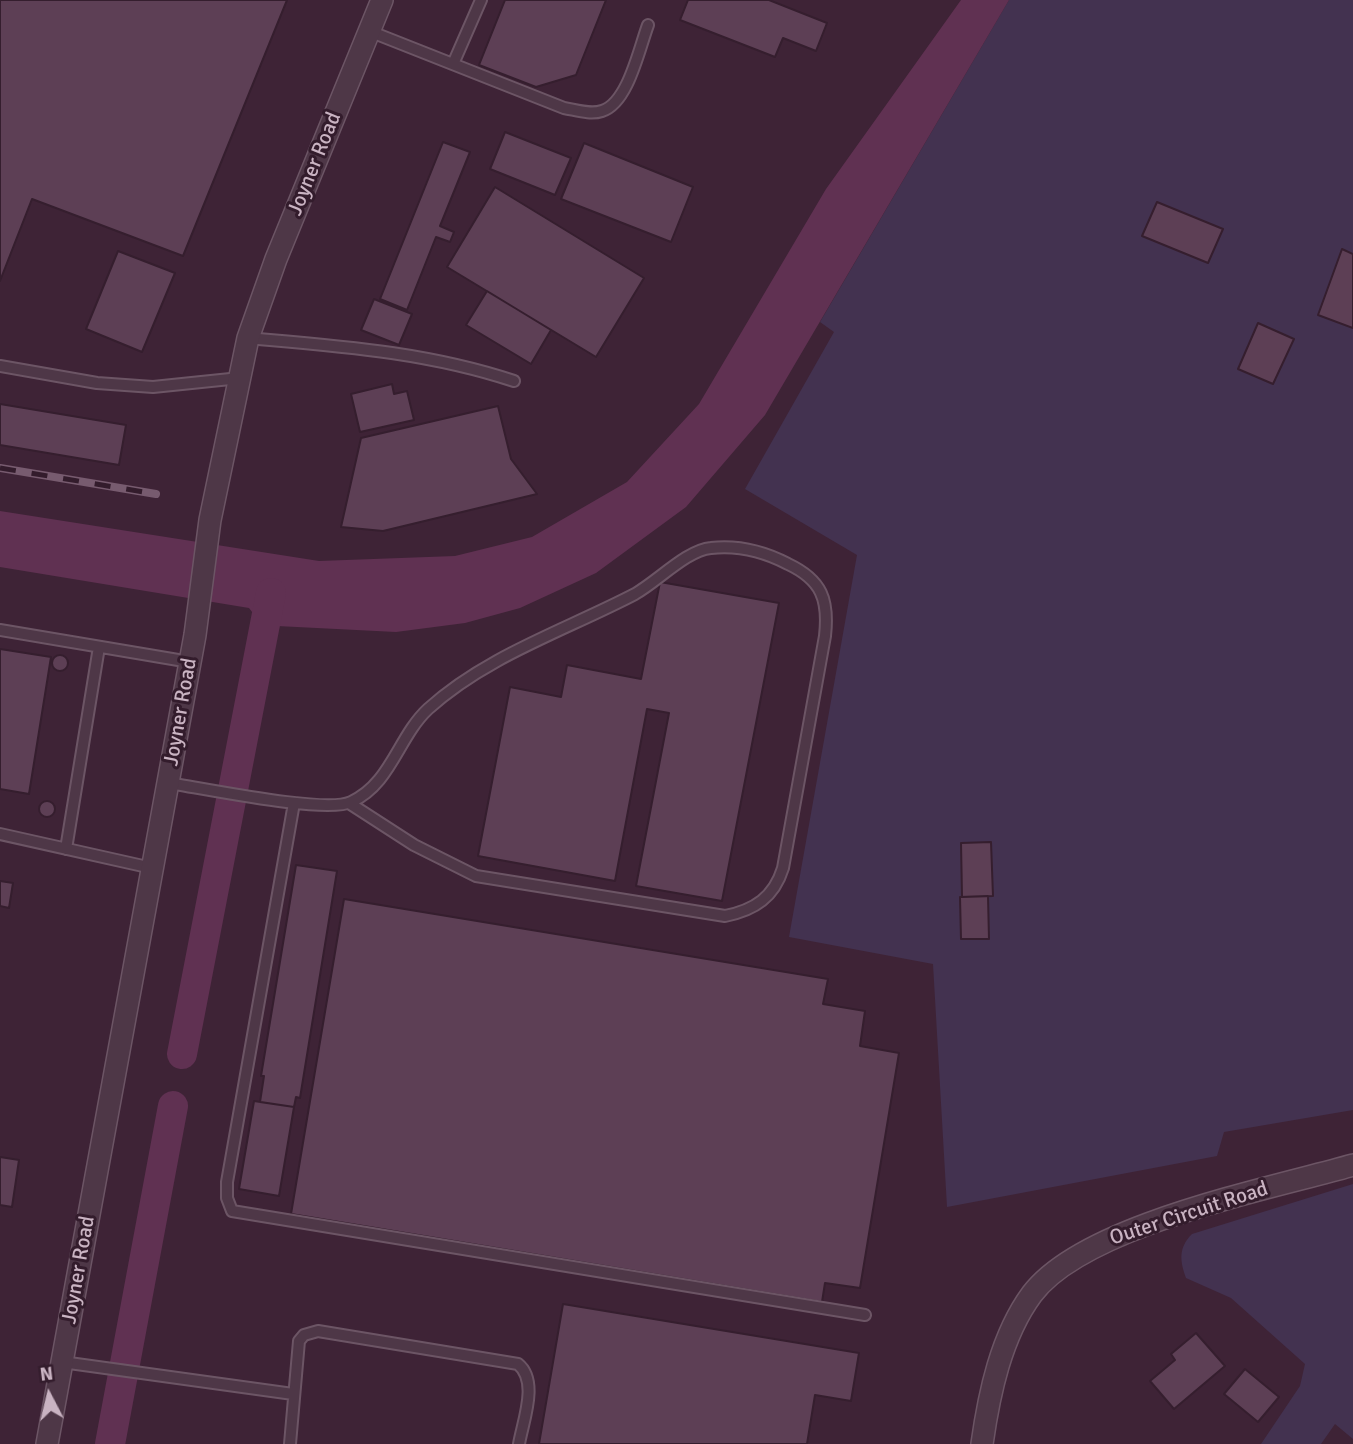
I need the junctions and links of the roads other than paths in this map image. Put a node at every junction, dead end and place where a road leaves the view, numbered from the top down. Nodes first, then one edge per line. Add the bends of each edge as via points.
1 (382, 0) edge
2 (481, 0) edge
3 (648, 25) dead end
4 (369, 31) junction
5 (453, 64) junction
6 (248, 338) junction
7 (0, 366) edge
8 (240, 378) junction
9 (514, 381) dead end
10 (0, 631) edge
11 (99, 647) junction
12 (190, 662) junction
13 (168, 783) junction
14 (294, 803) junction
15 (349, 803) junction
16 (0, 834) edge
17 (66, 849) junction
18 (152, 868) junction
19 (1353, 1165) edge
20 (865, 1315) dead end
21 (62, 1362) junction
22 (293, 1394) junction
23 (47, 1444) edge
24 (290, 1444) edge
25 (519, 1444) edge
26 (982, 1444) edge

1 - 4 street, Joyner Road
2 - 5 lane
3 - 5 lane via 623,93 602,111 564,107
4 - 5 lane
4 - 6 street, Joyner Road
6 - 8 street, Joyner Road
6 - 9 lane via 416,355
7 - 8 lane via 97,383 153,387
8 - 12 street, Joyner Road via 210,520
10 - 11 lane
11 - 12 lane
11 - 17 lane
12 - 13 street, Joyner Road
13 - 14 lane
13 - 18 street, Joyner Road
14 - 15 lane
14 - 20 lane via 227,1182 232,1211
15 - 15 lane via 379,781 429,708 510,654 635,593 693,553 710,548 755,551 797,568 817,583 828,612 783,867 778,884 748,912 725,916 476,876 414,845
16 - 17 lane
17 - 18 lane
18 - 21 street, Joyner Road
19 - 26 street, Outer Circuit Road via 1177,1214 1099,1243 1059,1268 1032,1295 1006,1345 987,1406
21 - 22 lane
21 - 23 street, Joyner Road
22 - 24 lane
22 - 25 lane via 299,1340 311,1332 518,1364 525,1370 529,1388

